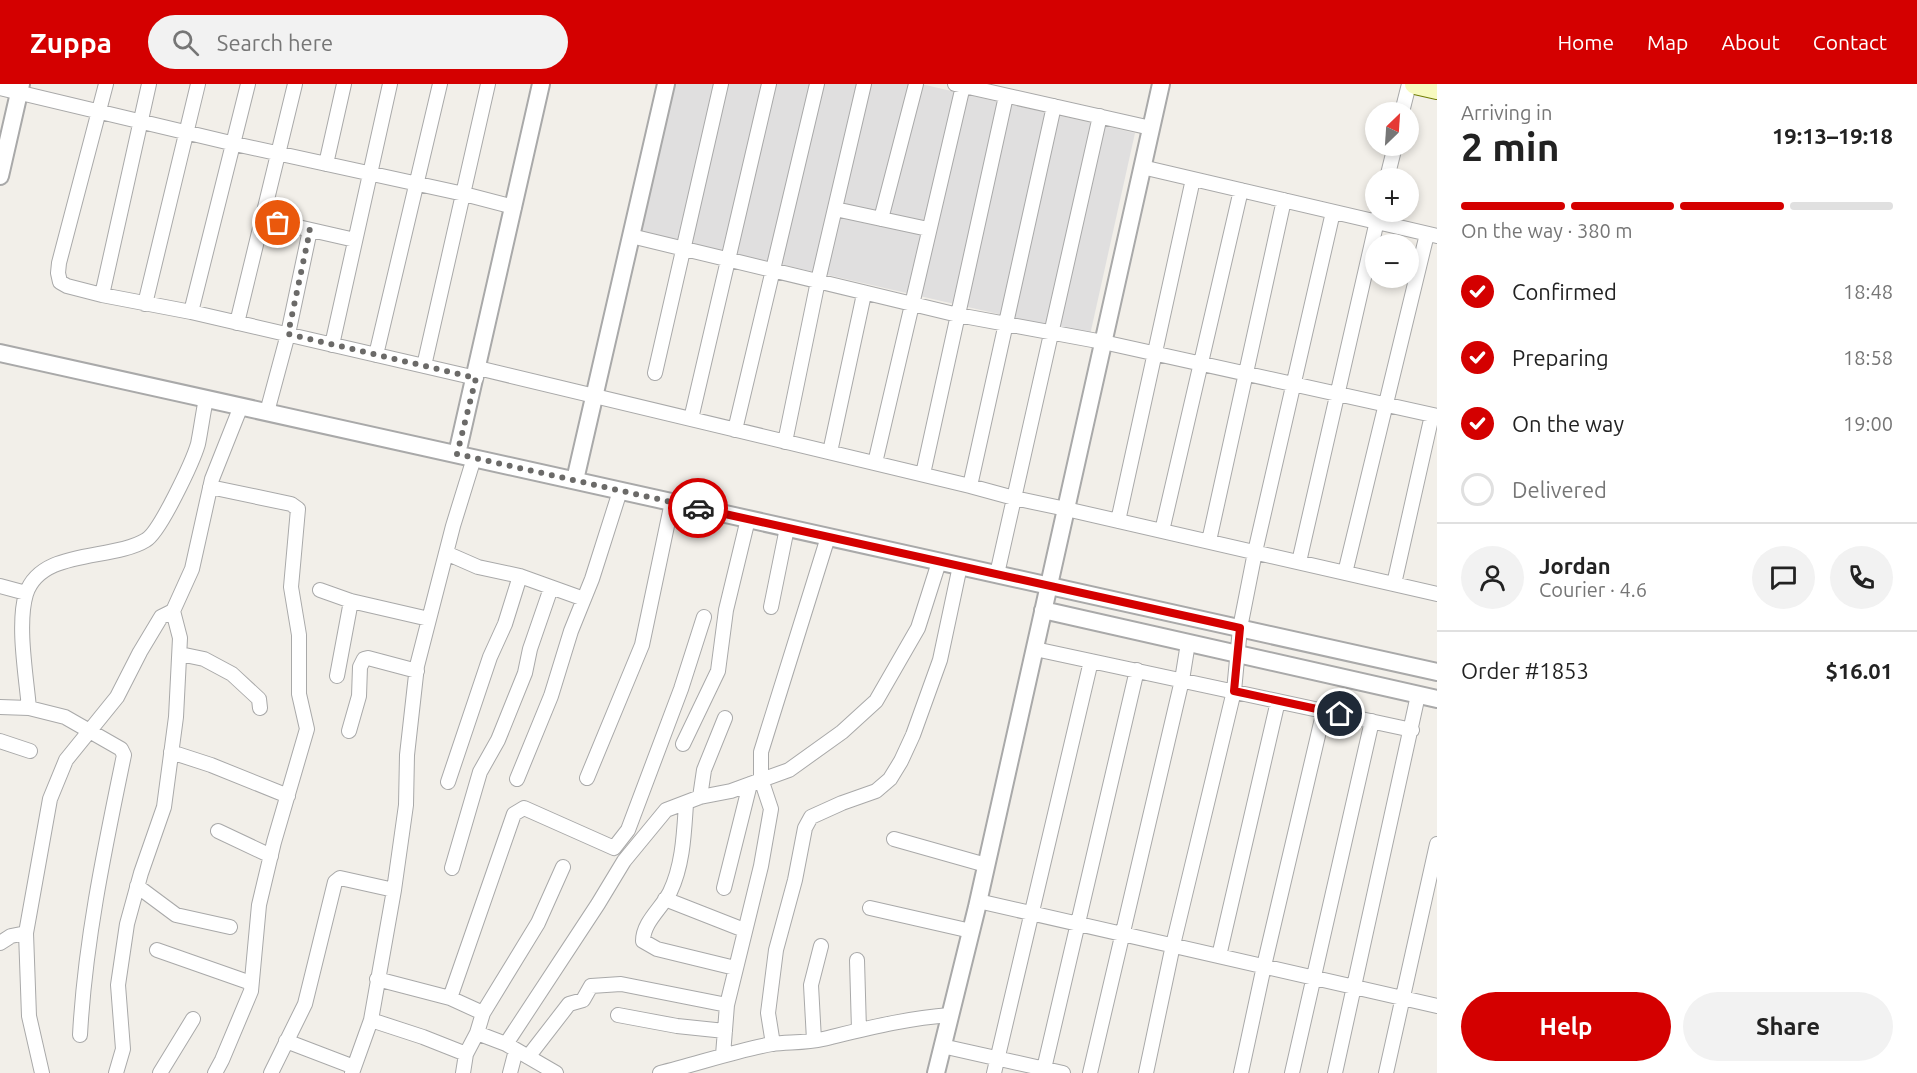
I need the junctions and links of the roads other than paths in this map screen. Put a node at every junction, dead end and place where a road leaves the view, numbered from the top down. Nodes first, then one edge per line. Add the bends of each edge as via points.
1 (106, 84) edge
2 (149, 84) edge
3 (198, 84) edge
4 (248, 84) edge
5 (295, 84) edge
6 (344, 84) edge
7 (390, 84) edge
8 (440, 84) edge
9 (488, 84) edge
10 (541, 84) edge
11 (666, 84) edge
12 (721, 84) edge
13 (769, 84) edge
14 (817, 84) edge
15 (864, 84) edge
16 (916, 84) edge
17 (1161, 84) edge
18 (1408, 84) edge
19 (1415, 84) edge
20 (959, 85) edge
21 (985, 87) edge
22 (0, 88) edge
23 (20, 89) edge
24 (1437, 89) edge
25 (1006, 96) junction
26 (1404, 102) edge
27 (1054, 106) junction
28 (100, 111) junction
29 (1100, 116) junction
30 (141, 120) junction
31 (6, 123) edge
32 (1151, 128) junction
33 (187, 132) junction
34 (235, 144) junction
35 (277, 152) junction
36 (326, 165) junction
37 (1142, 167) junction
38 (371, 174) junction
39 (0, 176) edge
40 (1193, 179) junction
41 (417, 183) junction
42 (1240, 190) junction
43 (464, 194) junction
44 (1284, 200) junction
45 (514, 207) junction
46 (835, 209) junction
47 (1333, 212) junction
48 (1365, 216) edge
49 (263, 219) junction
50 (881, 219) junction
51 (1377, 222) edge
52 (1393, 222) edge
53 (928, 229) junction
54 (310, 230) junction
55 (1432, 235) edge
56 (631, 236) junction
57 (355, 240) junction
58 (684, 248) junction
59 (729, 259) junction
60 (773, 269) junction
61 (818, 281) junction
62 (864, 294) junction
63 (102, 295) junction
64 (145, 304) junction
65 (912, 305) junction
66 (191, 312) junction
67 (958, 315) junction
68 (237, 323) junction
69 (1004, 325) junction
70 (288, 334) junction
71 (1051, 334) junction
72 (1103, 342) junction
73 (332, 345) junction
74 (0, 353) edge
75 (1154, 353) junction
76 (376, 355) junction
77 (1199, 363) junction
78 (424, 366) junction
79 (477, 373) junction
80 (655, 373) dead end
81 (1245, 373) junction
82 (1292, 385) junction
83 (1339, 394) junction
84 (595, 397) junction
85 (206, 399) junction
86 (1386, 405) junction
87 (241, 406) junction
88 (267, 412) junction
89 (1434, 416) edge
90 (691, 419) junction
91 (735, 430) junction
92 (785, 441) junction
93 (830, 452) junction
94 (466, 456) junction
95 (875, 463) junction
96 (923, 474) junction
97 (575, 480) junction
98 (970, 486) junction
99 (210, 487) junction
100 (620, 491) junction
101 (1014, 498) junction
102 (672, 502) junction
103 (1066, 509) junction
104 (748, 519) junction
105 (1118, 521) junction
106 (788, 528) junction
107 (1162, 531) junction
108 (828, 537) junction
109 (1209, 541) junction
110 (1254, 552) junction
111 (446, 553) junction
112 (939, 562) junction
113 (1299, 562) junction
114 (960, 566) junction
115 (1345, 573) junction
116 (997, 574) junction
117 (520, 576) junction
118 (1394, 584) junction
119 (0, 586) edge
120 (1049, 586) junction
121 (552, 588) junction
122 (320, 590) dead end
123 (26, 593) junction
124 (1437, 594) edge
125 (584, 599) junction
126 (351, 601) junction
127 (771, 606) dead end
128 (1043, 610) junction
129 (173, 611) junction
130 (704, 617) dead end
131 (429, 619) junction
132 (1240, 628) junction
133 (1188, 643) junction
134 (1035, 649) junction
135 (180, 654) junction
136 (1238, 654) junction
137 (1091, 661) junction
138 (1137, 670) junction
139 (417, 671) junction
140 (1437, 672) edge
141 (337, 676) dead end
142 (1182, 680) junction
143 (1234, 691) junction
144 (1418, 695) junction
145 (1437, 699) edge
146 (1278, 700) junction
147 (0, 707) edge
148 (29, 708) junction
149 (260, 708) dead end
150 (1324, 710) junction
151 (725, 718) dead end
152 (1372, 721) junction
153 (89, 730) junction
154 (1412, 730) junction
155 (349, 731) dead end
156 (0, 741) edge
157 (683, 744) dead end
158 (30, 751) dead end
159 (171, 752) junction
160 (587, 778) dead end
161 (517, 779) dead end
162 (755, 781) junction
163 (448, 782) dead end
164 (288, 796) junction
165 (700, 797) junction
166 (686, 804) junction
167 (218, 831) dead end
168 (894, 838) dead end
169 (1437, 844) edge
170 (271, 856) junction
171 (986, 865) junction
172 (563, 867) dead end
173 (452, 868) dead end
174 (137, 886) junction
175 (724, 888) dead end
176 (394, 890) junction
177 (665, 899) junction
178 (978, 901) junction
179 (870, 908) dead end
180 (1032, 913) junction
181 (1077, 923) junction
182 (230, 927) dead end
183 (744, 930) junction
184 (971, 931) junction
185 (26, 933) junction
186 (1123, 934) junction
187 (0, 942) edge
188 (1173, 945) junction
189 (821, 946) dead end
190 (157, 950) dead end
191 (1219, 956) junction
192 (857, 960) dead end
193 (1264, 966) junction
194 (735, 968) junction
195 (1313, 978) junction
196 (377, 979) junction
197 (251, 983) junction
198 (1354, 987) junction
199 (450, 998) junction
200 (1403, 998) junction
201 (727, 1005) junction
202 (1437, 1006) edge
203 (483, 1013) junction
204 (618, 1015) dead end
205 (950, 1015) junction
206 (193, 1019) dead end
207 (371, 1020) junction
208 (859, 1030) junction
209 (725, 1031) junction
210 (477, 1033) junction
211 (80, 1035) dead end
212 (814, 1040) junction
213 (286, 1041) junction
214 (773, 1044) junction
215 (942, 1046) junction
216 (517, 1051) junction
217 (466, 1054) junction
218 (723, 1054) junction
219 (998, 1058) junction
220 (691, 1069) edge
221 (353, 1070) edge
222 (1044, 1071) edge
223 (42, 1073) edge
224 (116, 1073) edge
225 (160, 1073) edge
226 (215, 1073) edge
227 (271, 1073) edge
228 (463, 1073) edge
229 (510, 1073) edge
230 (556, 1073) edge
231 (660, 1073) edge
232 (936, 1073) edge
233 (994, 1073) edge
234 (1063, 1073) edge
235 (1090, 1073) edge
236 (1146, 1073) edge
237 (1241, 1073) edge
238 (1292, 1073) edge
239 (1335, 1073) edge
240 (1386, 1073) edge

1 - 28 street
2 - 30 street
3 - 33 street
4 - 34 street
5 - 35 street
6 - 36 street
7 - 38 street
8 - 41 street
9 - 43 street
10 - 45 street
11 - 56 street
12 - 58 street
13 - 59 street
14 - 60 street
15 - 46 street
16 - 50 street
17 - 32 street
18 - 26 street
19 - 24 main road
20 - 21 street
20 - 53 street
21 - 25 street
22 - 23 street
23 - 28 street
23 - 31 street
25 - 27 street
25 - 67 street
27 - 29 street
27 - 69 street
28 - 30 street
28 - 63 street via 58,273 60,282 67,286
29 - 32 street
29 - 71 street
30 - 33 street
30 - 63 street
31 - 39 street
32 - 37 street
33 - 34 street
33 - 64 street
34 - 35 street
34 - 66 street
35 - 36 street
35 - 49 street
36 - 38 street
37 - 40 street
37 - 72 street
38 - 41 street
38 - 57 street
40 - 42 street
40 - 75 street
41 - 43 street
41 - 76 street
42 - 44 street
42 - 77 street
43 - 45 street
43 - 78 street
44 - 47 street
44 - 81 street
45 - 79 street
46 - 50 street
46 - 61 street
47 - 48 street
47 - 82 street
49 - 54 street
49 - 68 street
50 - 53 street
51 - 83 street
52 - 55 street
53 - 65 street
54 - 57 street
54 - 70 street
55 - 86 street
56 - 58 street
56 - 84 street
57 - 73 street
58 - 59 street
58 - 80 street
59 - 60 street
59 - 90 street
60 - 61 street
60 - 91 street
61 - 62 street
61 - 92 street
62 - 65 street
62 - 93 street
63 - 64 street
64 - 66 street
65 - 67 street
65 - 95 street
66 - 68 street
67 - 69 street
67 - 96 street
68 - 70 street
69 - 71 street
69 - 98 street
70 - 73 street
70 - 88 street
71 - 72 street
71 - 101 street
72 - 75 street
72 - 103 street
73 - 76 street
74 - 85 street
75 - 77 street
75 - 105 street
76 - 78 street
77 - 81 street
77 - 107 street
78 - 79 street
79 - 84 street
79 - 94 street
81 - 82 street
81 - 109 street
82 - 83 street
82 - 110 street
83 - 86 street
83 - 113 street
84 - 90 street
84 - 97 street
85 - 87 street
85 - 123 street via 194,455 153,535 114,551 50,566
86 - 89 street
86 - 115 street
87 - 88 street
87 - 99 street
88 - 94 street
89 - 118 street
90 - 91 street
91 - 92 street
92 - 93 street
93 - 95 street
94 - 97 street
94 - 111 street
95 - 96 street
96 - 98 street
97 - 100 street
98 - 101 street
99 - 129 street via 192,569
99 - 164 street via 291,504 298,509 291,587 299,635 300,694 307,729
100 - 102 street
100 - 125 street
101 - 103 street
101 - 116 street
102 - 104 street
102 - 160 street via 642,645
103 - 105 street
103 - 120 street
104 - 106 street
104 - 157 street via 726,610 718,671
105 - 107 street
106 - 108 street
106 - 127 street
107 - 109 street
108 - 112 street
108 - 162 street via 760,752
109 - 110 street
110 - 113 street
110 - 132 street
111 - 117 street via 478,567
111 - 131 street
112 - 114 street
112 - 162 street via 918,628 876,701 842,732 789,770
113 - 115 street
114 - 116 street
114 - 214 street via 939,660 901,761 890,779 876,791 811,817 805,828 776,950 768,1013
115 - 118 street
116 - 120 street
117 - 121 street
117 - 163 street
118 - 124 street
119 - 123 street
120 - 128 street
120 - 132 street
121 - 125 street
121 - 173 street via 525,673 498,740 480,772
122 - 126 street
123 - 148 street via 22,625
125 - 161 street
126 - 131 street
126 - 141 street
128 - 133 street
128 - 134 street
129 - 135 street
129 - 153 street via 161,617 117,697
130 - 199 street via 628,830 614,848 524,808 514,814
131 - 139 street
132 - 136 street
132 - 140 street
133 - 136 street
133 - 142 street
134 - 137 street
134 - 171 street
135 - 149 street via 204,659 232,674 260,699
135 - 159 street
136 - 143 street
136 - 144 street
137 - 138 street
137 - 180 street
138 - 142 street
138 - 181 street
139 - 155 street via 364,659
139 - 176 street via 407,755 406,805
142 - 143 street
142 - 186 street
143 - 146 street
143 - 188 street
144 - 145 street
144 - 154 street
146 - 150 street
146 - 191 street
147 - 148 street
148 - 153 street via 65,717
150 - 152 street
150 - 193 street
151 - 165 street via 704,770
152 - 154 street
152 - 195 street
153 - 185 street via 66,760 50,799
153 - 211 street via 121,749 124,755 97,893 82,993
154 - 198 street
156 - 158 street
159 - 164 street
159 - 174 street via 164,807
162 - 165 street
162 - 175 street
162 - 183 street via 771,809
164 - 170 street
165 - 166 street
166 - 177 street via 678,868
166 - 216 street via 666,810 624,861
167 - 170 street
168 - 171 street
169 - 200 street
170 - 197 street via 259,905
171 - 178 street
172 - 203 street via 538,923
174 - 182 street via 176,915
174 - 224 street via 118,985 123,1049
176 - 196 street
176 - 213 street via 339,878 335,882 305,1004
177 - 183 street
177 - 194 street via 643,932 643,941 657,949
178 - 180 street
178 - 184 street
179 - 184 street
180 - 181 street
180 - 219 street
181 - 186 street
181 - 222 street
183 - 194 street
184 - 205 street
185 - 187 street
185 - 223 street via 29,1016
186 - 188 street
186 - 235 street
188 - 191 street
188 - 236 street
189 - 212 street via 811,985
190 - 197 street
191 - 193 street
192 - 208 street
193 - 195 street
193 - 237 street
194 - 201 street
195 - 198 street
195 - 238 street
196 - 199 street
196 - 207 street
197 - 226 street
198 - 200 street
198 - 239 street
199 - 203 street
200 - 202 street
200 - 240 street
201 - 209 street
201 - 216 street via 621,984 591,986 583,1000 568,1004
203 - 210 street
204 - 209 street
205 - 208 street
205 - 215 street
206 - 225 street
207 - 217 street
207 - 221 street
208 - 212 street
209 - 218 street
210 - 216 street
210 - 217 street
212 - 214 street
213 - 221 street
213 - 227 street
214 - 218 street
215 - 219 street
215 - 232 street
216 - 229 street
216 - 230 street
217 - 228 street
218 - 220 street
219 - 222 street
219 - 233 street
220 - 231 street
222 - 234 street

